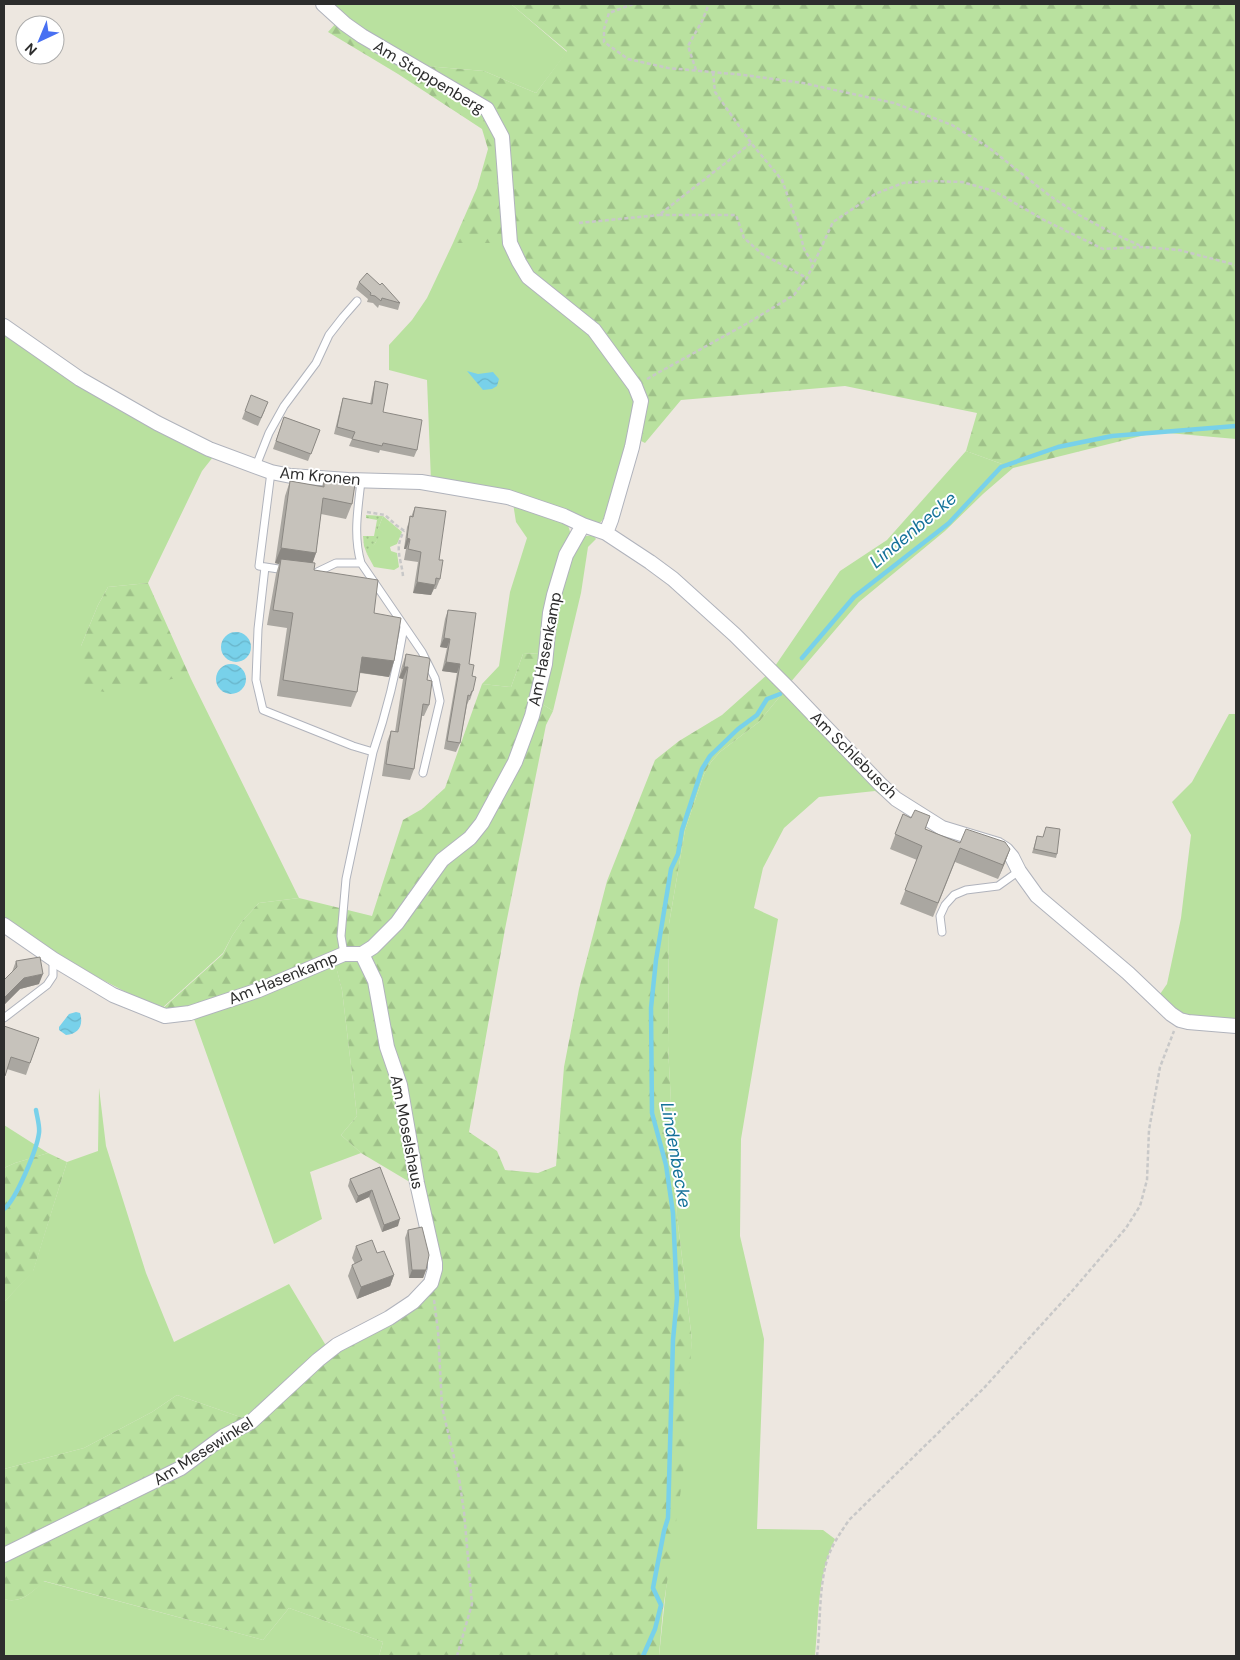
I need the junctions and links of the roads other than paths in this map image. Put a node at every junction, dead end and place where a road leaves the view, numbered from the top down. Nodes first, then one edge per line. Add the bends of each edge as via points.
1 (323, 4) edge
2 (358, 301) dead end
3 (4, 326) edge
4 (256, 466) junction
5 (271, 472) junction
6 (361, 481) junction
7 (583, 525) junction
8 (606, 533) junction
9 (361, 563) junction
10 (265, 567) junction
11 (295, 571) edge
12 (305, 573) edge
13 (404, 627) junction
14 (373, 752) junction
15 (423, 773) dead end
16 (1019, 871) junction
17 (4, 925) edge
18 (942, 932) dead end
19 (344, 954) junction
20 (362, 954) junction
21 (53, 959) junction
22 (4, 1018) edge
23 (1236, 1026) edge
24 (431, 1283) joint
25 (4, 1555) edge

1 - 8 street, Am Stoppenberg via 362,36 487,108 502,136 510,243 519,262 528,277 594,330 635,386 641,401
2 - 4 lane via 329,335 316,362 284,406
3 - 4 street, Am Kronen via 80,379 157,423 209,449
4 - 5 street, Am Kronen
5 - 6 street, Am Kronen
5 - 10 lane via 259,566
6 - 7 street, Am Kronen via 421,482 508,497
6 - 9 lane via 356,531
7 - 8 street, Am Kronen
7 - 20 street, Am Hasenkamp via 566,555 554,595 545,664 532,716 515,762 493,806 470,838 442,860 397,923 374,947
8 - 16 street, Am Schlebusch via 673,579 729,629 896,799 942,828 998,845 1012,857
9 - 12 lane via 336,563 314,574
9 - 13 lane
10 - 11 lane
10 - 14 lane via 256,680 263,710
13 - 14 lane via 396,671
13 - 15 lane via 422,652 440,701
14 - 19 lane via 346,879 340,936
16 - 18 lane via 998,886 954,895 940,916
16 - 23 street, Am Schlebusch via 1047,906 1180,1020
17 - 21 street, Am Hasenkamp
19 - 20 street, Am Hasenkamp
19 - 21 street, Am Hasenkamp via 259,990 190,1013 165,1016 113,995
20 - 24 street, Am Moselshaus via 375,981 387,1047 400,1085 435,1263
21 - 22 lane via 53,976 47,984
24 - 25 street, Am Mesewinkel via 413,1302 389,1318 337,1345 252,1422 224,1436 181,1468

